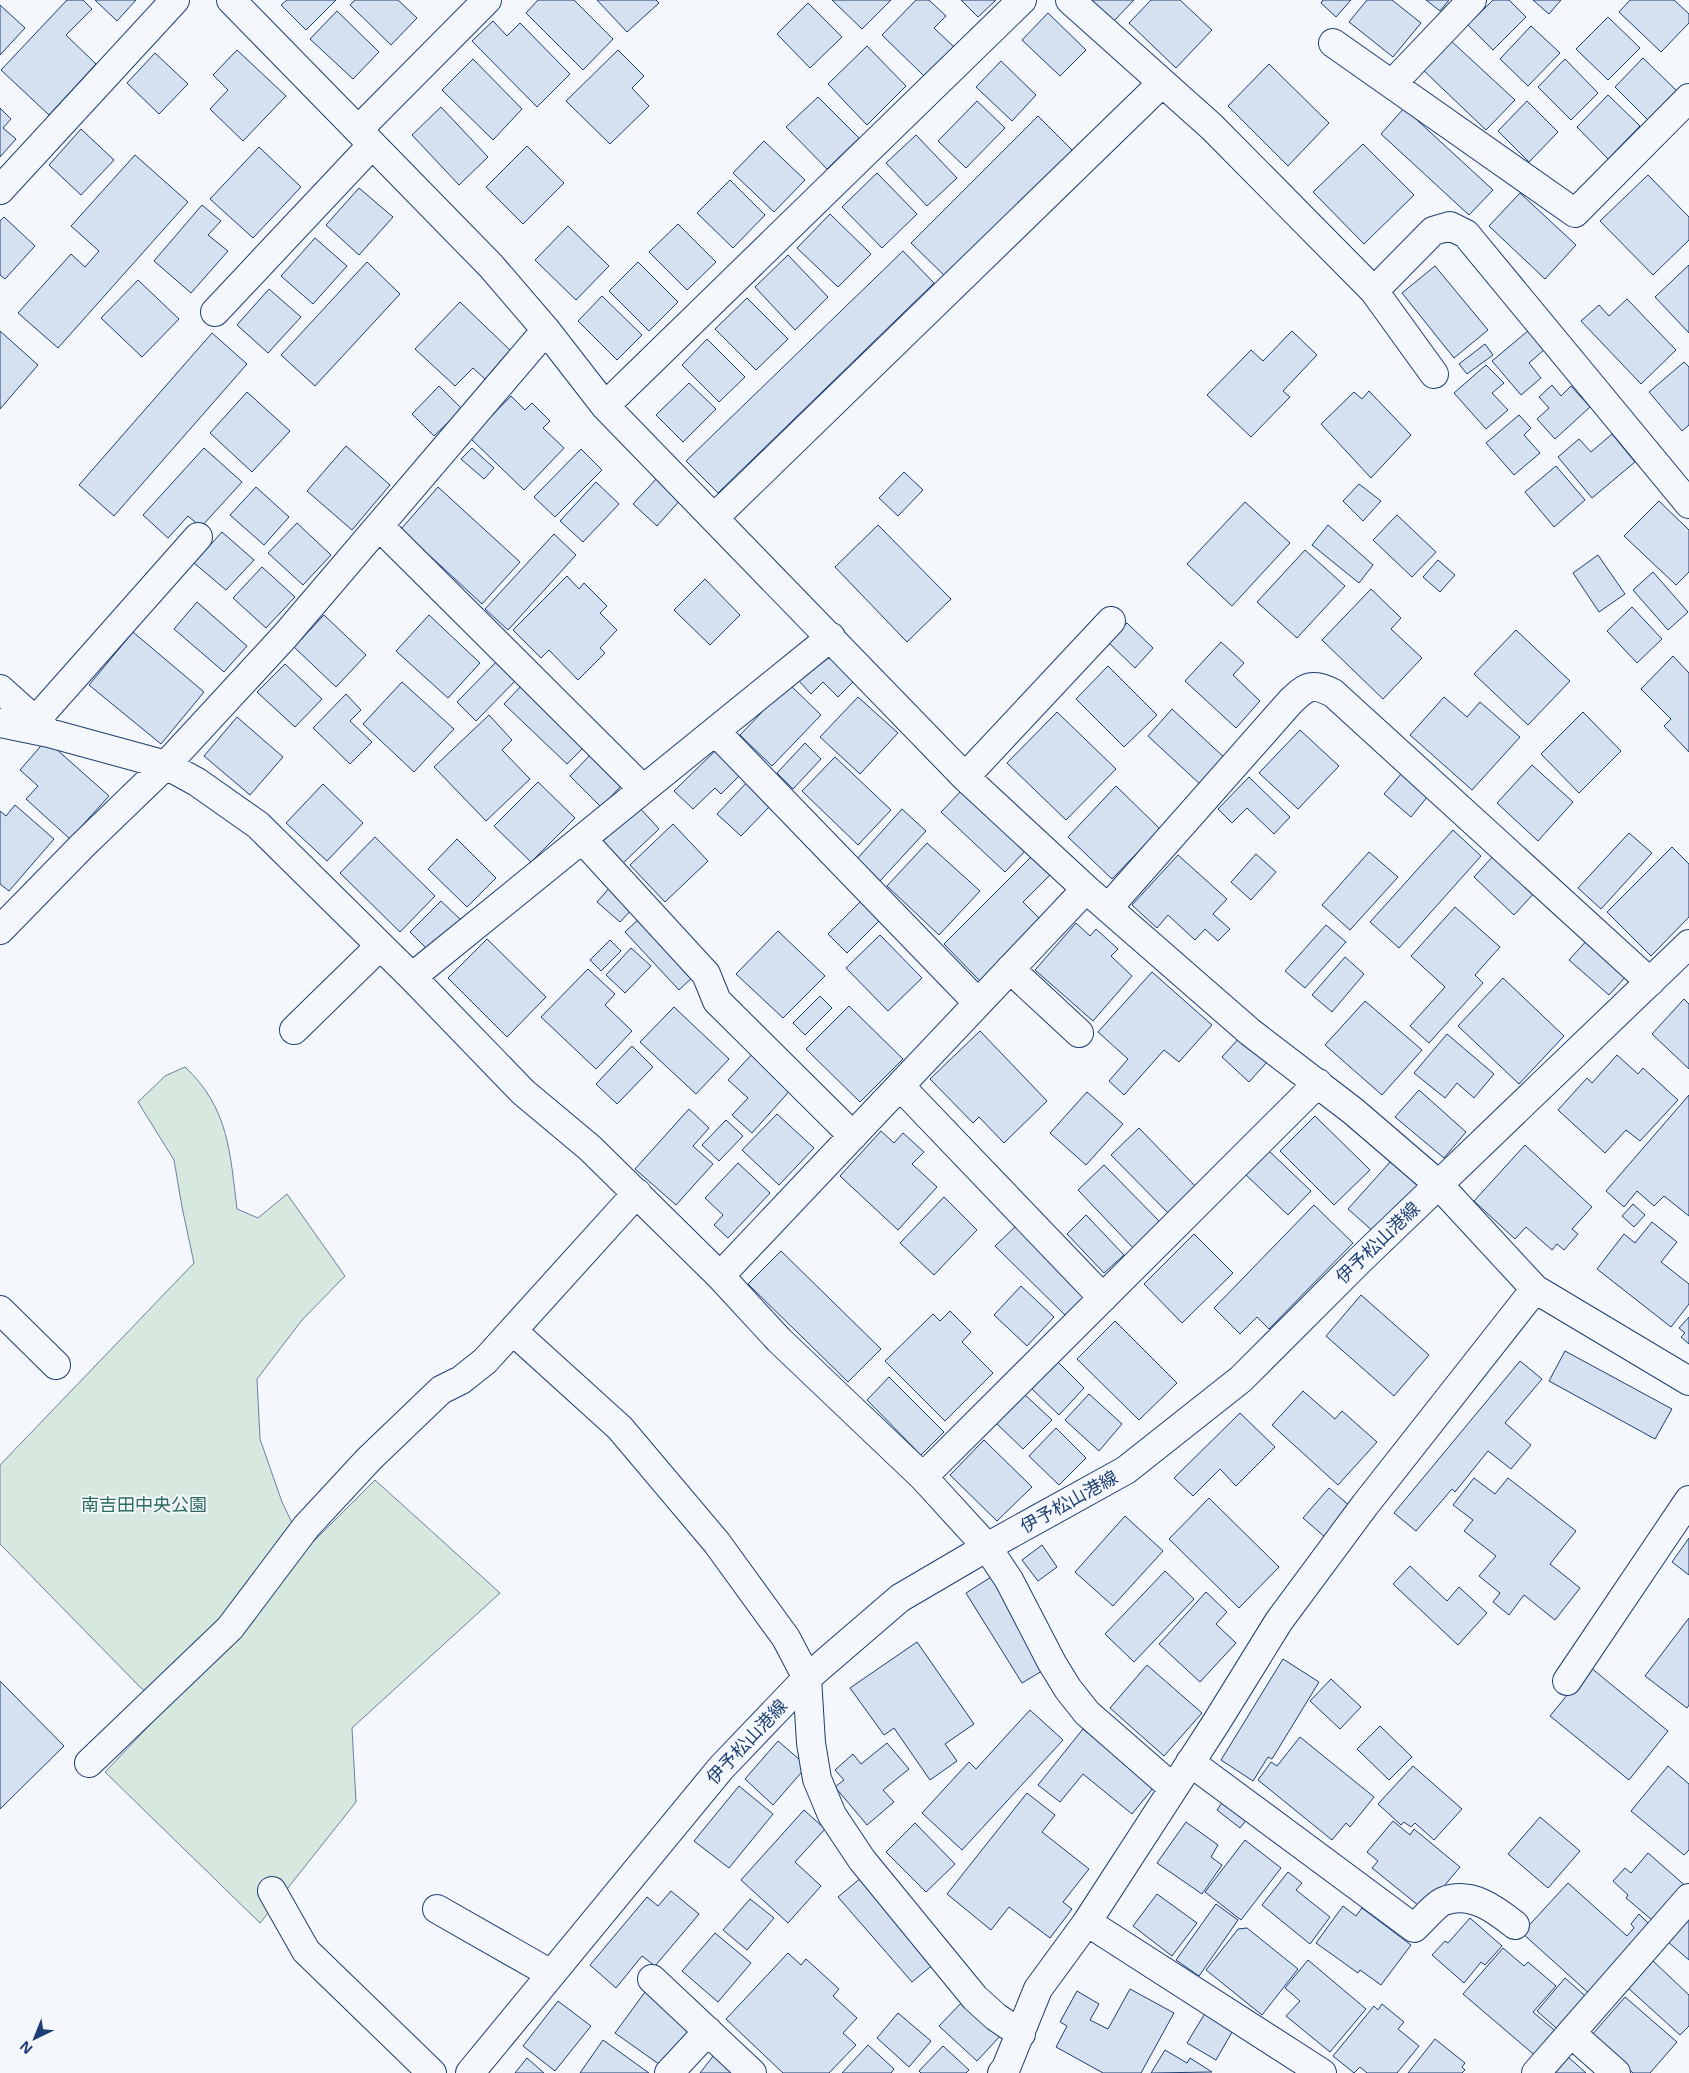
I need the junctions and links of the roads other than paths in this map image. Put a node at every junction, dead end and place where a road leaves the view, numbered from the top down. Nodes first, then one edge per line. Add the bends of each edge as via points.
1 (175, 0) edge
2 (231, 0) edge
3 (487, 0) edge
4 (1022, 0) edge
5 (1070, 0) edge
6 (1472, 0) edge
7 (1333, 43) dead end
8 (1162, 82) junction
9 (1392, 84) junction
10 (1689, 98) edge
11 (365, 138) junction
12 (0, 190) edge
13 (1374, 291) junction
14 (215, 312) dead end
15 (546, 330) junction
16 (1434, 374) dead end
17 (605, 406) junction
18 (1689, 504) edge
19 (714, 518) junction
20 (379, 526) junction
21 (198, 537) dead end
22 (1111, 621) dead end
23 (831, 637) junction
24 (0, 689) edge
25 (0, 723) edge
26 (42, 727) junction
27 (715, 731) junction
28 (166, 765) junction
29 (965, 776) junction
30 (643, 789) junction
31 (582, 839) junction
32 (1086, 888) junction
33 (1108, 908) junction
34 (0, 930) edge
35 (1689, 944) edge
36 (380, 946) junction
37 (1010, 969) junction
38 (412, 977) junction
39 (1650, 982) junction
40 (978, 1003) junction
41 (294, 1030) dead end
42 (1079, 1033) dead end
43 (1318, 1083) junction
44 (900, 1086) junction
45 (853, 1136) junction
46 (1438, 1184) junction
47 (637, 1194) junction
48 (720, 1276) junction
49 (1535, 1289) junction
50 (1103, 1298) junction
51 (0, 1310) edge
52 (513, 1331) junction
53 (56, 1365) dead end
54 (1689, 1381) edge
55 (923, 1477) junction
56 (1689, 1500) edge
57 (987, 1547) junction
58 (806, 1678) junction
59 (1567, 1681) dead end
60 (1190, 1762) junction
61 (89, 1763) dead end
62 (1174, 1788) junction
63 (272, 1892) dead end
64 (1689, 1898) edge
65 (437, 1909) dead end
66 (1086, 1922) junction
67 (1515, 1925) dead end
68 (551, 1974) junction
69 (652, 1979) dead end
70 (708, 2031) junction
71 (1571, 2032) junction
72 (1021, 2034) junction
73 (432, 2073) edge
74 (470, 2073) edge
75 (668, 2073) edge
76 (752, 2073) edge
77 (1002, 2073) edge
78 (1322, 2073) edge
79 (1536, 2073) edge
80 (1616, 2073) edge

1 - 12 street
2 - 11 street
3 - 11 street
4 - 17 street
5 - 8 street
6 - 9 street
7 - 9 street
8 - 13 street via 1212,127
8 - 19 street
9 - 10 street via 1575,213
11 - 14 street
11 - 15 street via 491,266
13 - 16 street
13 - 18 street via 1433,231 1450,226 1466,234
15 - 17 street
15 - 20 street
17 - 19 street
19 - 23 street
20 - 28 street via 285,636
20 - 30 street
21 - 26 street
22 - 29 street
23 - 27 street
23 - 29 street
24 - 26 street
25 - 26 street
26 - 28 street
27 - 30 street
27 - 40 street
28 - 34 street
28 - 36 street via 197,782 258,825
29 - 32 street
30 - 31 street
31 - 38 street
31 - 45 street via 706,974 718,1001
32 - 33 street
32 - 37 street
33 - 39 street via 1291,701 1305,688 1318,686 1333,693
33 - 43 street via 1250,1032
35 - 39 street, 伊予松山港線
36 - 38 street
36 - 41 street
37 - 40 street
37 - 42 street
38 - 47 street via 523,1092 590,1148
39 - 46 street, 伊予松山港線
40 - 44 street
43 - 46 street
43 - 50 street
44 - 45 street
44 - 50 street
45 - 48 street
46 - 49 street
46 - 57 street, 伊予松山港線 via 1241,1379 1126,1470
47 - 48 street
47 - 52 street
48 - 55 street via 779,1340
49 - 54 street
49 - 60 street via 1365,1505 1279,1621
50 - 55 street
51 - 53 street
52 - 58 street via 620,1428 677,1494 786,1638
52 - 61 street via 486,1361 441,1390 369,1458 306,1527 230,1628
55 - 57 street
56 - 59 street
57 - 58 street, 伊予松山港線 via 900,1598
57 - 62 street via 1009,1580 1068,1689 1106,1731
58 - 68 street, 伊予松山港線 via 721,1768
58 - 72 street via 817,1779 832,1815 862,1860 976,1998
60 - 62 street
60 - 67 street via 1414,1928 1442,1901 1468,1898 1494,1908
62 - 66 street
63 - 73 street via 306,1951
64 - 71 street
65 - 68 street
66 - 72 street via 1038,1989
66 - 78 street
68 - 74 street, 伊予松山港線
69 - 70 street
70 - 75 street
70 - 76 street
71 - 79 street
71 - 80 street
72 - 77 street

